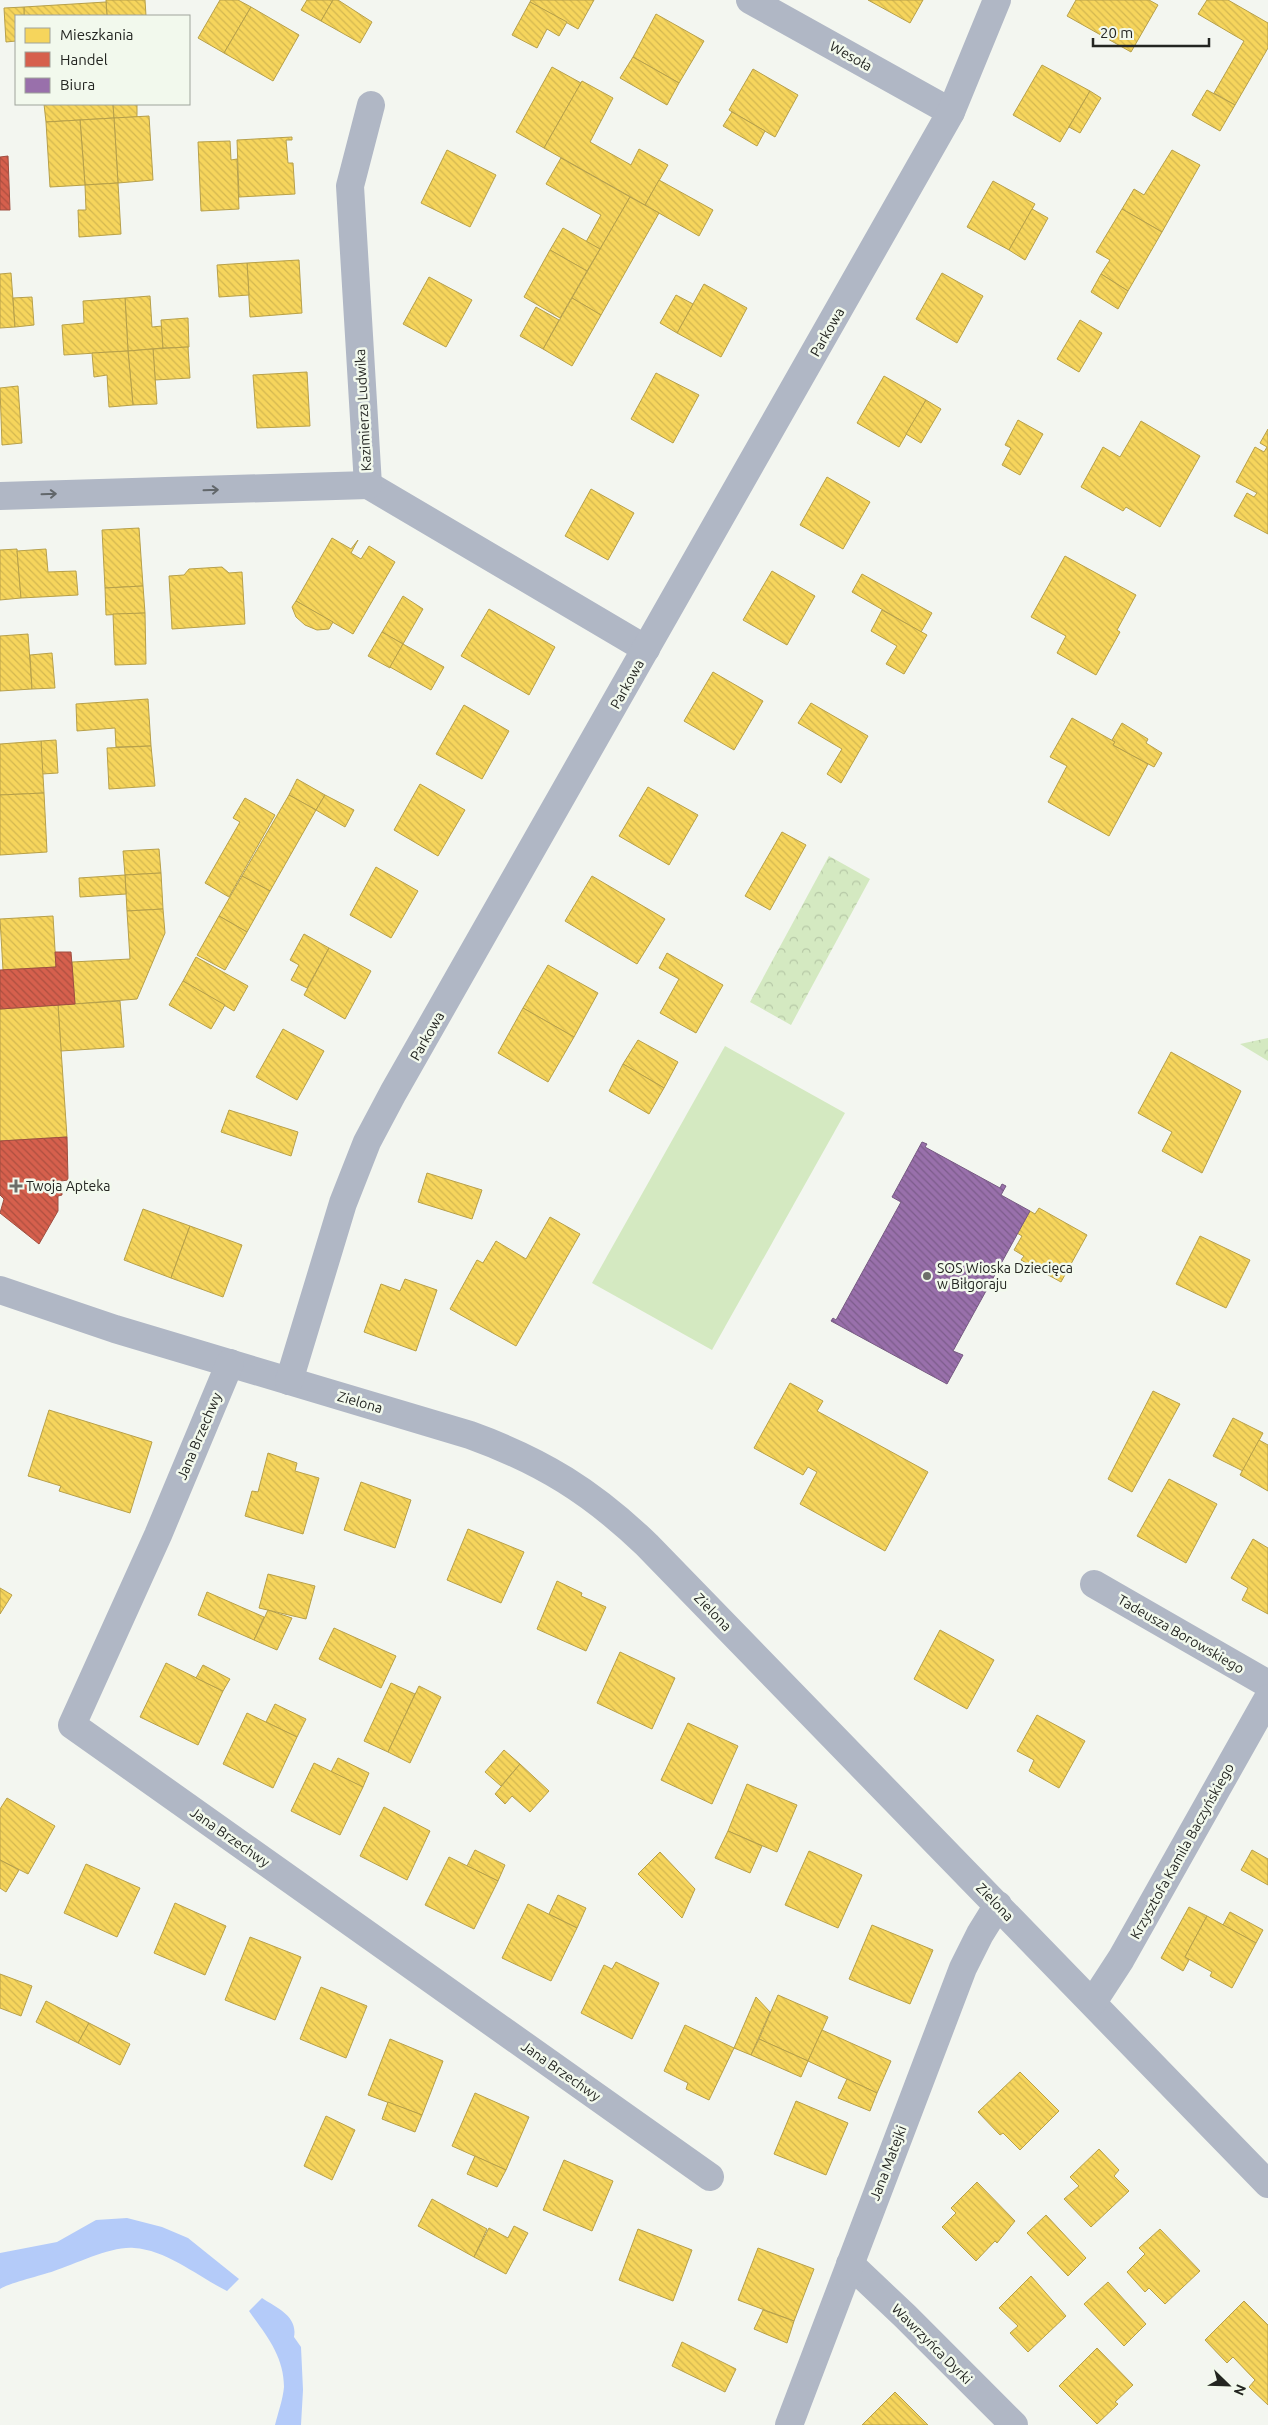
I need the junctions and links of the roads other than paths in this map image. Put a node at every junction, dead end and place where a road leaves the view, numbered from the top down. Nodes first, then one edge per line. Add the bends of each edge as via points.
1 (750, 0) edge
2 (997, 0) edge
3 (371, 105) dead end
4 (951, 112) junction
5 (368, 486) junction
6 (0, 496) edge
7 (646, 649) junction
8 (0, 1290) edge
9 (230, 1363) junction
10 (289, 1381) junction
11 (1094, 1584) dead end
12 (1268, 1684) edge
13 (1268, 1698) edge
14 (998, 1906) junction
15 (1093, 2002) junction
16 (710, 2177) dead end
17 (1268, 2184) edge
18 (850, 2264) junction
19 (789, 2425) edge
20 (1014, 2425) edge

1 - 4 street, Wesoła
2 - 4 street, Parkowa
3 - 5 street, Kazimierza Ludwika via 350,186
4 - 7 street, Parkowa
6 -> 5 street
5 - 7 street, Kazimierza Ludwika
7 - 10 street, Parkowa via 367,1142 343,1203
8 - 9 street, Zielona
9 - 10 street, Zielona
9 - 16 street, Jana Brzechwy via 158,1535 72,1725
10 - 14 street, Zielona via 497,1444 549,1469 592,1496 647,1545
11 - 12 street, Tadeusza Borowskiego
13 - 15 street, Krzysztofa Kamila Baczyńskiego via 1121,1959
14 - 15 street, Zielona
14 - 18 street, Jana Matejki via 964,1968
15 - 17 street, Zielona
18 - 19 street, Jana Matejki
18 - 20 street, Wawrzyńca Dyrki

